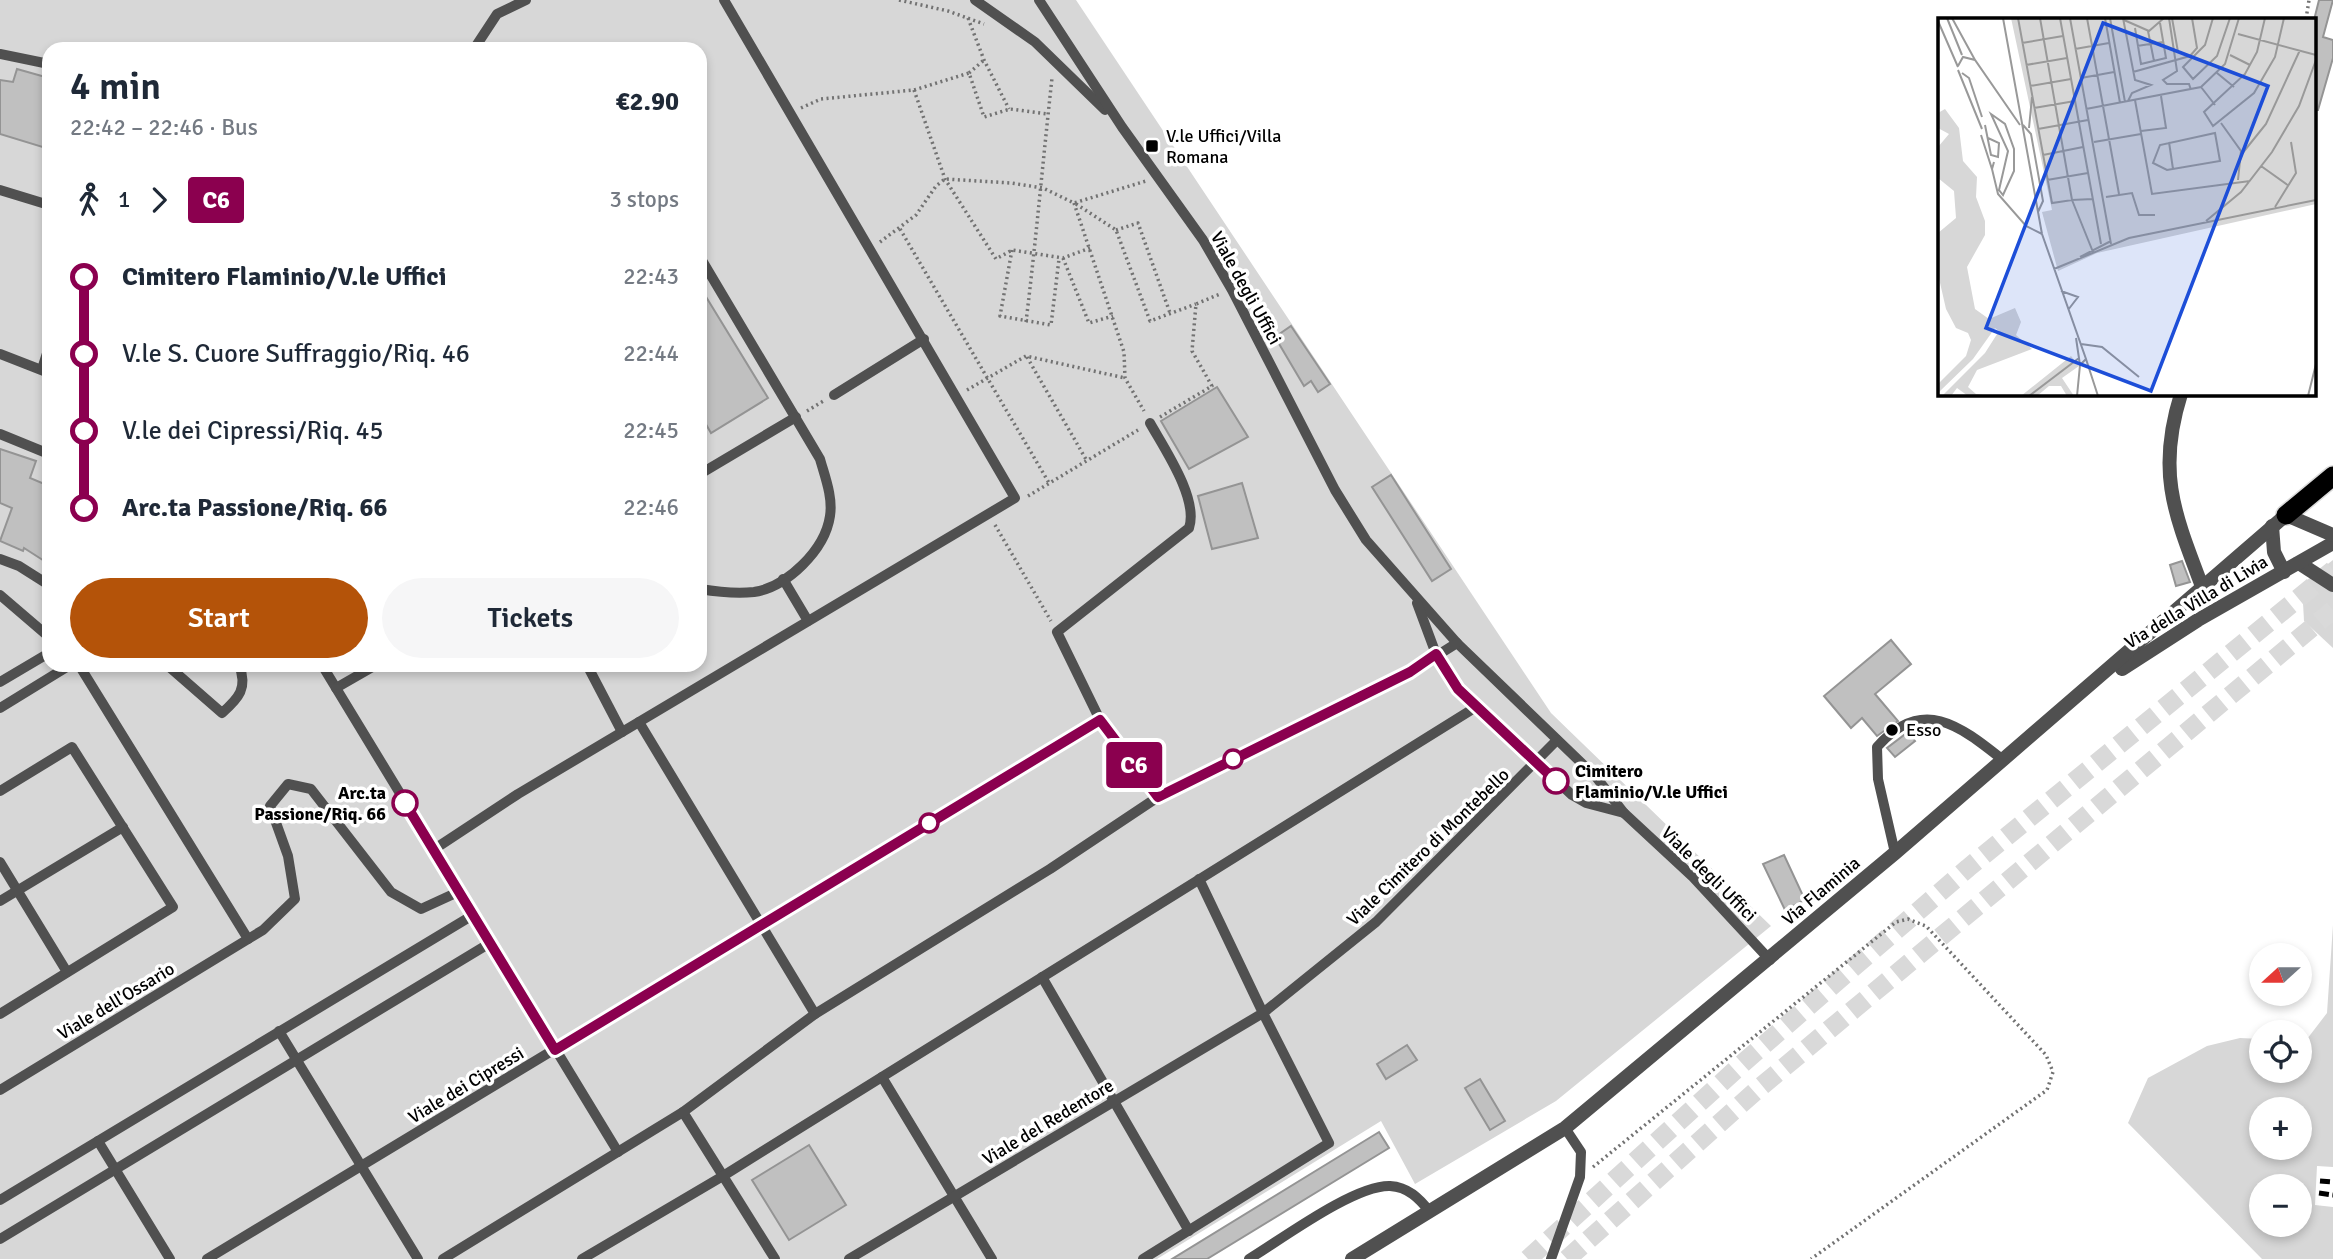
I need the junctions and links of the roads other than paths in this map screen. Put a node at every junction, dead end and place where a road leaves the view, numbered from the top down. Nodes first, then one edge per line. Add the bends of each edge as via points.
1 (523, 0) edge
2 (724, 0) edge
3 (975, 0) edge
4 (1039, 0) edge
5 (479, 42) edge
6 (0, 54) edge
7 (42, 63) edge
8 (1122, 127) junction
9 (0, 190) edge
10 (42, 203) edge
11 (707, 269) edge
12 (924, 339) junction
13 (0, 354) edge
14 (42, 370) edge
15 (834, 395) road end
16 (2180, 396) edge
17 (796, 417) junction
18 (1150, 423) road end
19 (0, 435) edge
20 (42, 451) edge
21 (707, 470) edge
22 (2333, 476) edge
23 (2279, 520) junction
24 (2333, 535) edge
25 (2333, 543) edge
26 (0, 559) edge
27 (2299, 564) junction
28 (2284, 572) junction
29 (783, 579) junction
30 (42, 580) edge
31 (2333, 585) edge
32 (2203, 589) junction
33 (707, 590) edge
34 (0, 595) edge
35 (1415, 596) junction
36 (808, 621) junction
37 (42, 630) edge
38 (1457, 643) junction
39 (1436, 654) junction
40 (42, 657) edge
41 (59, 672) edge
42 (83, 672) edge
43 (175, 672) edge
44 (242, 672) edge
45 (326, 672) edge
46 (364, 672) edge
47 (591, 672) edge
48 (0, 682) edge
49 (336, 688) junction
50 (2079, 696) junction
51 (1476, 707) junction
52 (0, 708) edge
53 (1100, 720) junction
54 (639, 722) junction
55 (622, 732) junction
56 (1557, 740) junction
57 (2003, 760) junction
58 (1537, 764) junction
59 (0, 791) edge
60 (1158, 797) junction
61 (1624, 813) junction
62 (123, 827) junction
63 (433, 850) junction
64 (1895, 853) junction
65 (0, 862) edge
66 (1199, 879) junction
67 (18, 891) junction
68 (458, 892) junction
69 (0, 901) edge
70 (473, 915) junction
71 (763, 924) junction
72 (248, 939) junction
73 (490, 943) junction
74 (1770, 960) junction
75 (67, 972) junction
76 (1042, 977) junction
77 (1263, 1013) junction
78 (0, 1014) edge
79 (815, 1014) junction
80 (279, 1031) junction
81 (555, 1050) junction
82 (296, 1060) junction
83 (882, 1077) junction
84 (0, 1090) edge
85 (1113, 1101) junction
86 (683, 1112) junction
87 (1565, 1128) junction
88 (98, 1141) junction
89 (618, 1152) junction
90 (361, 1166) junction
91 (115, 1169) junction
92 (723, 1176) junction
93 (954, 1196) junction
94 (0, 1200) edge
95 (1430, 1212) junction
96 (1189, 1231) junction
97 (0, 1239) edge
98 (598, 1255) edge
99 (170, 1259) edge
100 (207, 1259) edge
101 (418, 1259) edge
102 (443, 1259) edge
103 (582, 1259) edge
104 (775, 1259) edge
105 (849, 1259) edge
106 (992, 1259) edge
107 (1143, 1259) edge
108 (1250, 1259) edge
109 (1352, 1259) edge
110 (1551, 1259) edge

1 - 5 lane via 497,14
2 - 12 lane
3 - 8 lane via 1055,59
4 - 8 lane, Viale degli Uffici
6 - 7 lane
8 - 35 lane, Viale degli Uffici via 1203,240 1341,502 1366,540
9 - 10 lane
11 - 17 lane
12 - 15 lane
12 - 36 lane via 1015,498
13 - 14 lane
16 - 32 street via 2169,437 2169,478 2178,521
17 - 21 lane
17 - 29 lane via 820,458 830,494 830,518 803,566
18 - 53 lane via 1185,492 1192,517 1189,528 1057,632
19 - 20 lane
22 - 23 highway
23 - 24 street
23 - 28 street via 2274,552
23 - 32 street, Via Flaminia
25 - 27 street, Via della Villa di Livia
26 - 30 lane
27 - 28 street, Via della Villa di Livia
27 - 31 street
28 - 50 street, Via della Villa di Livia
29 - 33 lane via 757,592
29 - 36 lane
32 - 50 street, Via Flaminia
34 - 37 lane
35 - 38 lane, Viale degli Uffici
35 - 39 lane, Viale degli Uffici
36 - 54 lane
38 - 39 lane
38 - 56 lane, Viale degli Uffici
39 - 51 lane, Viale degli Uffici via 1458,689
39 - 60 lane via 1410,672
40 - 48 lane
41 - 52 lane
42 - 72 lane
43 - 44 lane via 222,713 240,698 245,680
45 - 49 lane
46 - 49 lane
47 - 55 lane
49 - 63 lane
50 - 57 street, Via Flaminia
51 - 58 lane, Viale degli Uffici
51 - 66 lane
53 - 60 lane
53 - 71 lane, Viale dei Cipressi
54 - 55 lane
54 - 71 lane
55 - 63 lane
56 - 58 lane, Viale Cimitero di Montebello
56 - 61 lane, Viale degli Uffici
57 - 64 street, Via Flaminia
57 - 64 lane via 1943,721 1909,720 1892,730 1877,747 1877,758
58 - 61 lane, Viale degli Uffici via 1578,799
58 - 77 lane, Viale Cimitero di Montebello via 1376,922
59 - 62 lane via 72,747
60 - 79 lane
61 - 74 lane, Viale degli Uffici via 1699,883
62 - 67 lane
62 - 75 lane via 173,907
63 - 68 lane
64 - 74 street, Via Flaminia
65 - 67 lane
66 - 76 lane
66 - 77 lane
67 - 69 lane
67 - 75 lane
68 - 70 lane
68 - 72 lane, Viale dell'Ossario via 421,909 391,892 311,789 288,784 270,806 288,856 295,899
70 - 73 lane
70 - 80 lane
71 - 79 lane
71 - 81 lane, Viale dei Cipressi
72 - 84 lane, Viale dell'Ossario
73 - 81 lane
73 - 82 lane
74 - 87 street, Via Flaminia
75 - 78 lane
76 - 83 lane
76 - 85 lane
77 - 85 lane, Viale del Redentore
77 - 96 lane via 1329,1143
79 - 86 lane
80 - 82 lane
80 - 88 lane
81 - 89 lane
81 - 90 lane, Viale dei Cipressi
82 - 90 lane
82 - 91 lane
83 - 92 lane
83 - 93 lane
85 - 93 lane, Viale del Redentore
85 - 96 lane
86 - 89 lane
86 - 92 lane
87 - 95 street, Via Flaminia
87 - 110 lane via 1581,1152 1580,1177
88 - 91 lane
88 - 94 lane
89 - 102 lane
90 - 100 lane, Viale dei Cipressi
90 - 101 lane
91 - 97 lane
91 - 99 lane
92 - 98 lane
92 - 104 lane
93 - 105 lane, Viale del Redentore
93 - 106 lane
95 - 108 lane via 1409,1191 1377,1187 1338,1204
95 - 109 street, Via Flaminia
96 - 107 lane
98 - 103 lane

